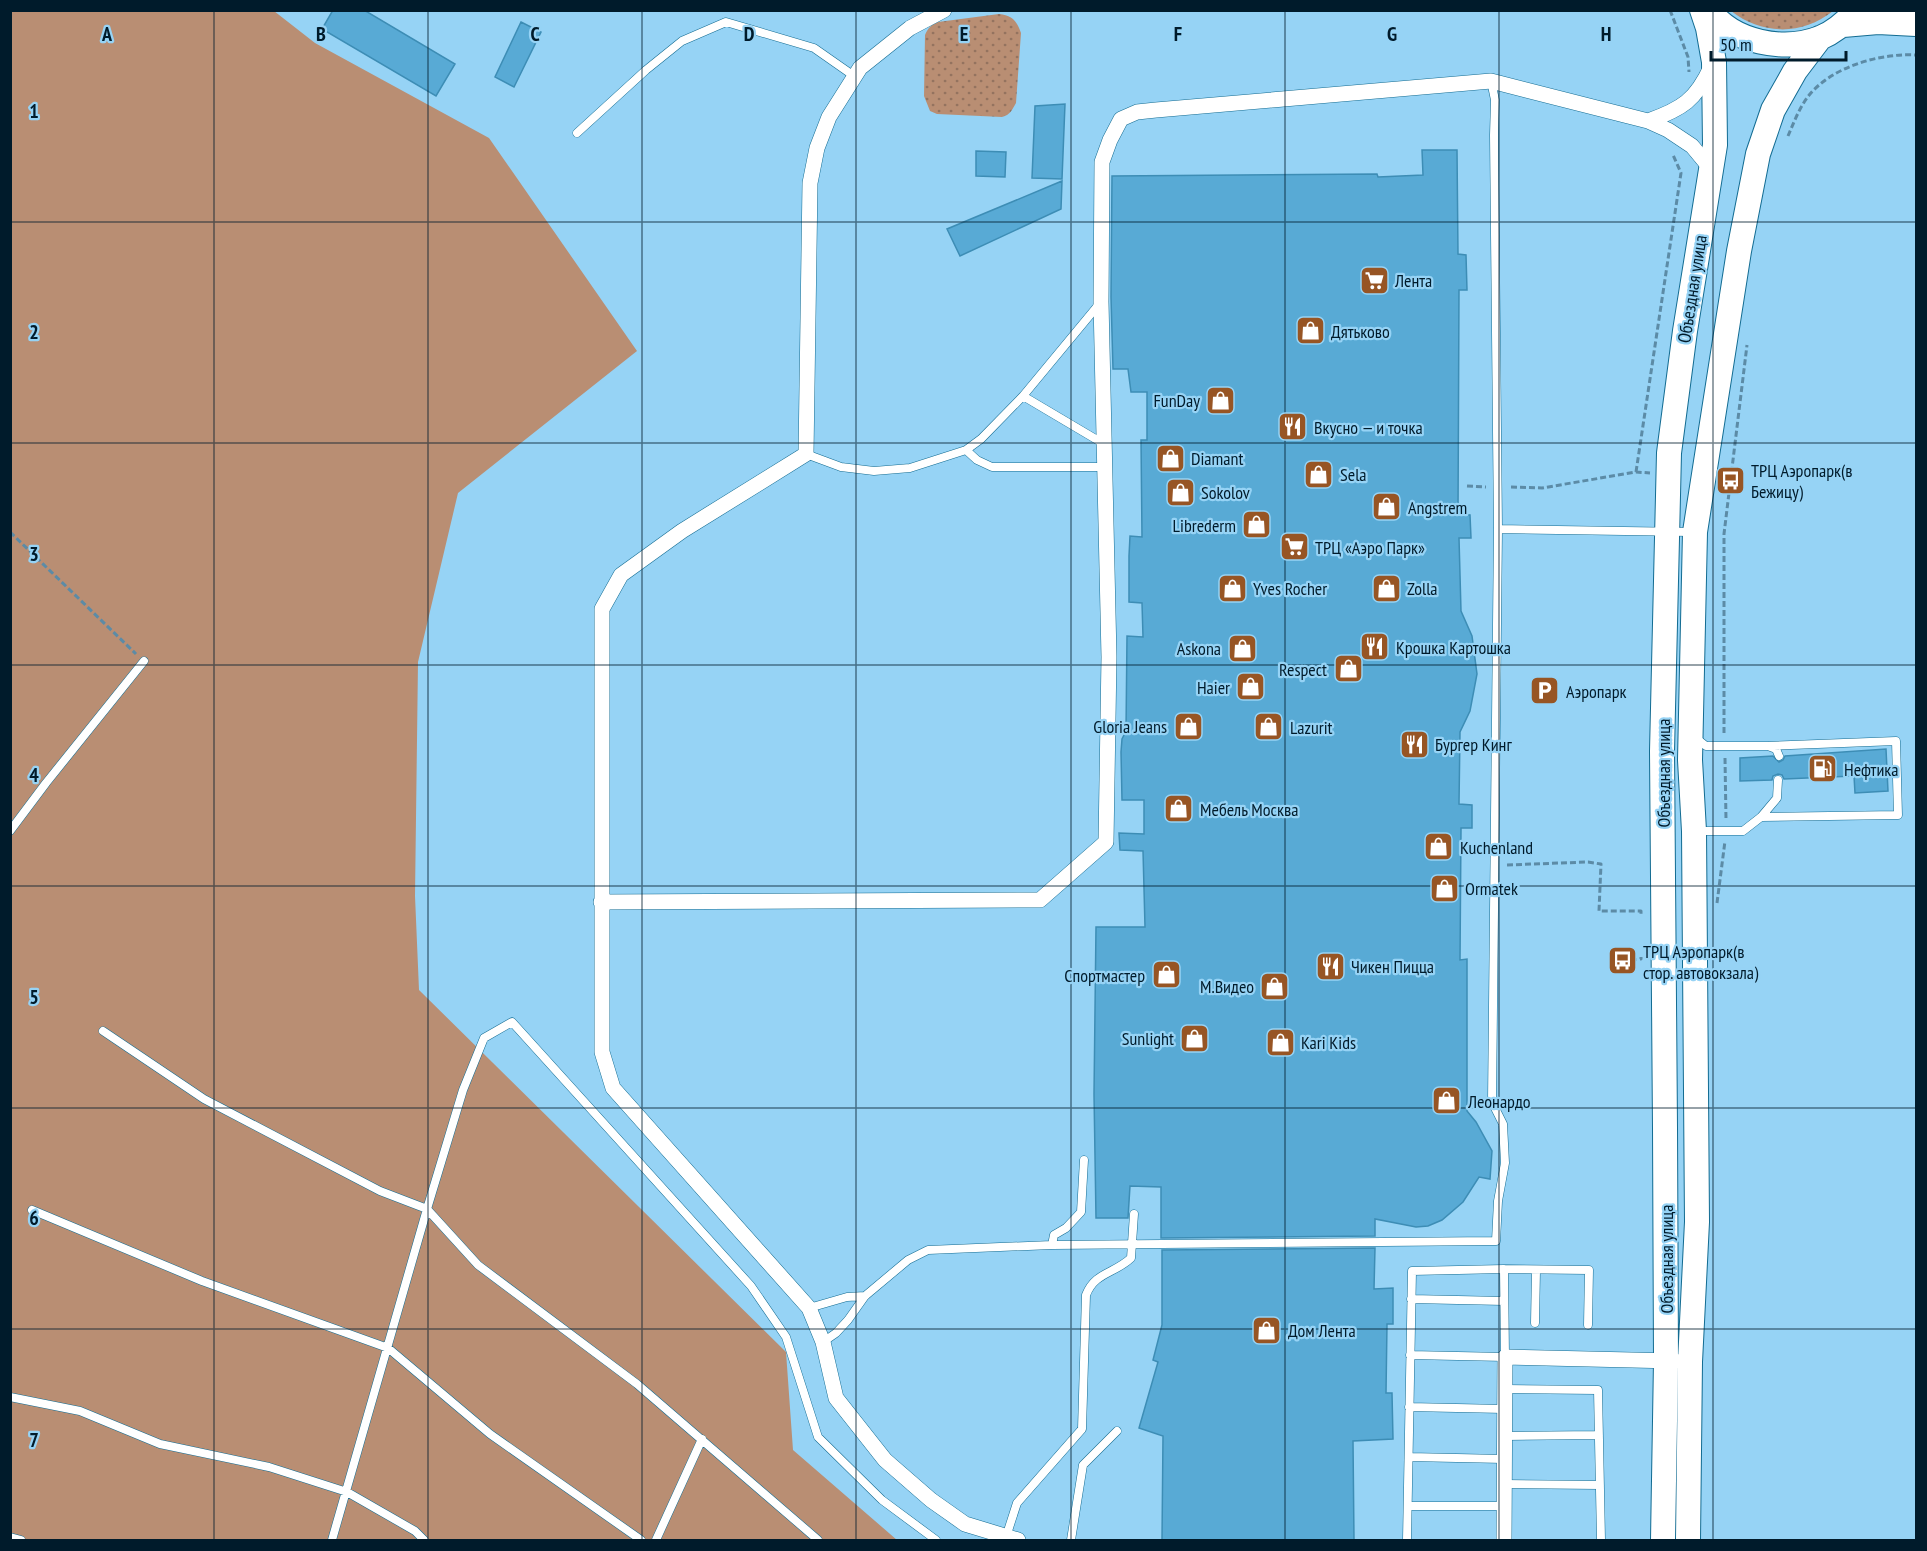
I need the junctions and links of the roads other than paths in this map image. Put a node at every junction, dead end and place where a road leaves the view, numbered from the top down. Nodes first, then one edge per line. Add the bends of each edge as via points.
1 (944, 10) edge
2 (1702, 10) edge
3 (1709, 10) edge
4 (1850, 18) edge
5 (1917, 24) edge
6 (1820, 38) junction
7 (1714, 62) junction
8 (854, 76) junction
9 (1491, 81) junction
10 (1648, 121) junction
11 (577, 133) dead end
12 (1711, 170) junction
13 (1101, 302) junction
14 (1023, 396) junction
15 (1105, 444) junction
16 (966, 450) junction
17 (806, 454) junction
18 (1106, 467) junction
19 (1498, 529) junction
20 (1668, 531) junction
21 (1695, 532) junction
22 (144, 661) road end
23 (1691, 735) junction
24 (1768, 746) junction
25 (1779, 756) dead end
26 (1778, 780) dead end
27 (1761, 817) junction
28 (10, 831) edge
29 (1694, 831) junction
30 (601, 902) junction
31 (104, 1031) dead end
32 (1083, 1160) dead end
33 (427, 1209) junction
34 (32, 1210) dead end
35 (1134, 1214) dead end
36 (1052, 1245) junction
37 (1504, 1269) junction
38 (1536, 1270) junction
39 (865, 1296) junction
40 (1412, 1299) junction
41 (1504, 1301) junction
42 (809, 1308) junction
43 (1536, 1323) dead end
44 (1588, 1325) dead end
45 (823, 1342) junction
46 (388, 1348) junction
47 (1410, 1354) junction
48 (1504, 1357) junction
49 (1666, 1361) junction
50 (1690, 1362) junction
51 (1504, 1389) junction
52 (10, 1397) edge
53 (1409, 1407) junction
54 (1504, 1409) junction
55 (1117, 1431) dead end
56 (1504, 1436) junction
57 (1599, 1436) junction
58 (702, 1439) junction
59 (1409, 1458) junction
60 (1504, 1459) junction
61 (1504, 1484) junction
62 (1600, 1485) junction
63 (347, 1492) junction
64 (1408, 1506) junction
65 (1504, 1506) junction
66 (10, 1537) edge
67 (1012, 1539) edge
68 (21, 1540) edge
69 (332, 1540) edge
70 (424, 1540) edge
71 (641, 1540) edge
72 (656, 1540) edge
73 (818, 1540) edge
74 (936, 1540) edge
75 (1071, 1540) edge
76 (1407, 1540) edge
77 (1504, 1540) edge
78 (1601, 1540) edge
79 (1663, 1540) edge
80 (1688, 1540) edge

1 - 8 street via 910,28
2 - 7 main road, Объездная улица
3 - 6 main road via 1736,33 1763,43 1792,45
4 - 5 main road
4 - 6 main road
6 - 21 main road, Объездная улица via 1773,110 1758,154
7 - 10 street via 1693,98 1674,112
7 - 12 main road, Объездная улица via 1715,135
8 - 11 lane via 813,48 726,22 682,41
8 - 17 street via 829,117 810,183
9 - 10 street
9 - 13 street via 1156,110 1121,119 1101,162
9 - 19 lane via 1495,99
10 - 12 street via 1692,146
12 - 20 main road, Объездная улица via 1669,453
13 - 14 lane
13 - 15 street
14 - 15 lane
14 - 16 lane via 981,440
15 - 18 street
16 - 17 lane via 910,468 874,471 841,467
16 - 18 lane via 992,467
17 - 30 street via 682,531 621,575 602,609
18 - 30 street via 1106,842 1040,900
19 - 20 lane
19 - 36 lane via 1492,1102 1503,1124 1505,1163 1496,1241
20 - 21 lane
20 - 49 main road, Объездная улица via 1662,751
21 - 23 main road, Объездная улица
22 - 28 lane
23 - 24 lane via 1706,746
23 - 29 main road, Объездная улица
24 - 25 lane via 1776,749
24 - 27 lane via 1896,741 1898,815
26 - 27 lane via 1777,798
27 - 29 lane via 1743,831
29 - 50 main road, Объездная улица via 1697,1222
30 - 42 street via 602,1052 613,1088
31 - 33 lane via 204,1099 380,1191
32 - 36 lane via 1081,1212 1054,1235
33 - 46 lane
33 - 58 lane via 478,1265 638,1384
33 - 74 lane via 483,1038 512,1022 751,1286 786,1337 818,1437 882,1500
34 - 46 lane via 202,1281
35 - 67 lane via 1131,1258 1098,1277 1086,1295 1082,1429 1017,1503
36 - 39 lane via 928,1250 908,1260
37 - 38 lane
37 - 40 lane via 1412,1270
37 - 41 lane
38 - 43 lane
38 - 44 lane via 1589,1270
39 - 42 lane
39 - 45 lane via 848,1320
40 - 41 lane
40 - 47 lane
41 - 48 lane
42 - 45 street
45 - 67 street via 836,1398 885,1460 965,1524
46 - 63 lane
46 - 71 lane via 490,1434
47 - 48 lane
47 - 53 lane
48 - 49 street
48 - 51 street
49 - 50 street
49 - 79 main road, Объездная улица
50 - 80 main road, Объездная улица
51 - 54 street
51 - 57 lane via 1598,1389
52 - 63 lane via 80,1411 160,1444 268,1467
53 - 54 lane
53 - 59 lane
54 - 56 street
55 - 75 lane via 1083,1465
56 - 57 lane
56 - 60 street
57 - 62 lane
58 - 72 lane
58 - 73 lane
59 - 60 lane
59 - 64 lane
60 - 61 street
61 - 62 lane
61 - 65 street
62 - 78 lane
63 - 69 lane
63 - 70 lane
64 - 65 lane
64 - 76 lane
65 - 77 street
66 - 68 lane

